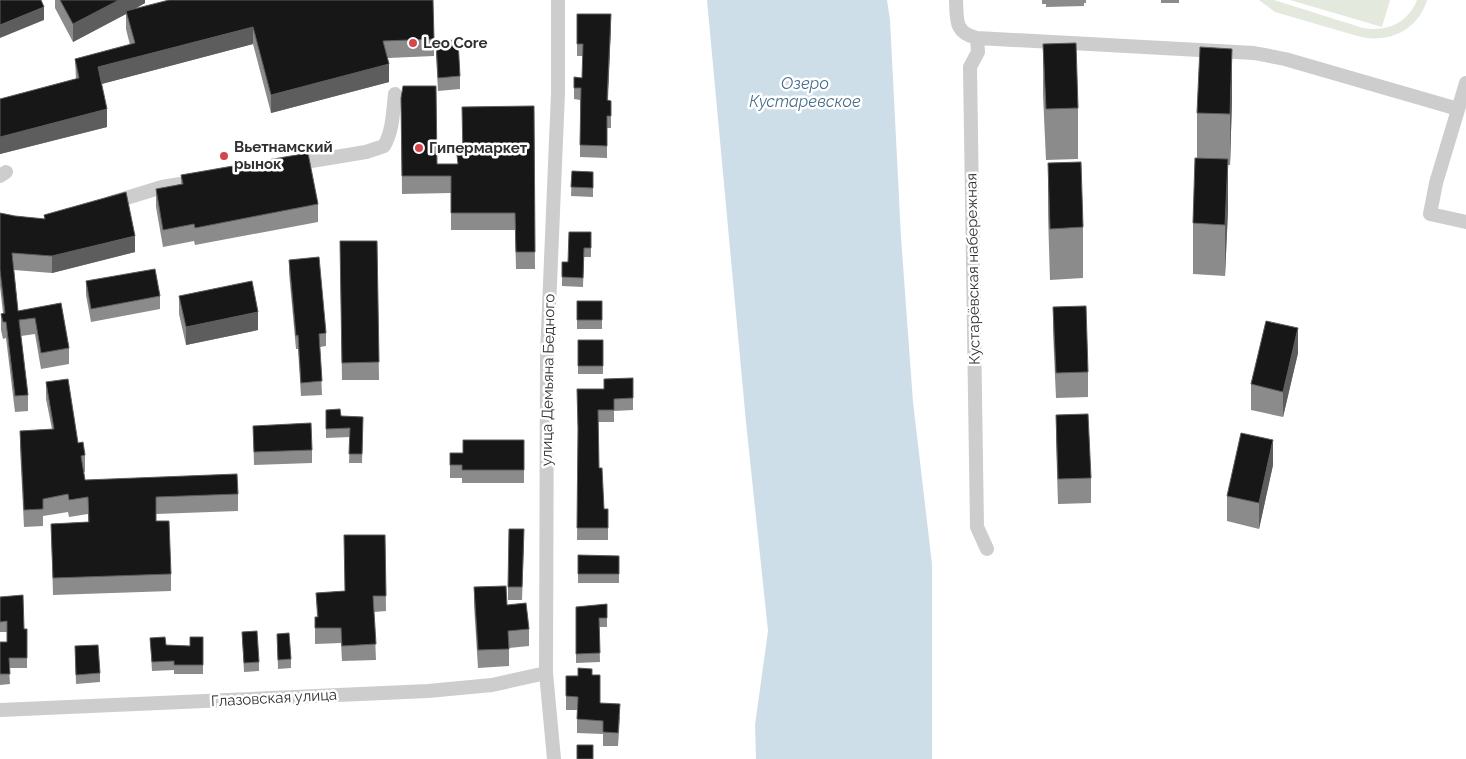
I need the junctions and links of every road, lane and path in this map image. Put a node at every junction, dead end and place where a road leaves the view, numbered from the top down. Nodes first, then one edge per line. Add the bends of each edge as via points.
1 (558, 0) edge
2 (956, 0) edge
3 (977, 38) junction
4 (1466, 84) edge
5 (395, 94) dead end
6 (1458, 109) junction
7 (276, 167) edge
8 (210, 178) edge
9 (101, 206) edge
10 (1466, 222) edge
11 (987, 549) dead end
12 (546, 672) junction
13 (0, 710) edge
14 (554, 759) edge

1 - 12 street, улица Демьяна Бедного via 558,93 547,355
2 - 3 street via 959,27
3 - 6 street via 1254,53
3 - 11 street, Кустарёвская набережная via 978,52 970,67 977,527
4 - 6 street
5 - 7 street via 384,146
6 - 10 street via 1430,214
8 - 9 street via 162,187
12 - 13 street, Глазовская улица via 492,685 428,691
12 - 14 street, улица Демьяна Бедного

